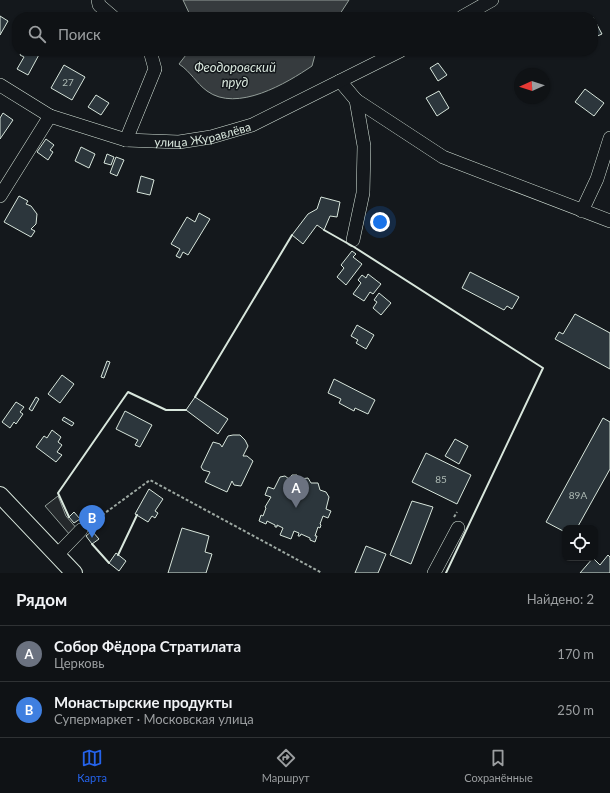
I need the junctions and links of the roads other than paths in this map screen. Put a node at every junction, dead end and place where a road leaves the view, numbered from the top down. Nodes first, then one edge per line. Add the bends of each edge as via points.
1 (98, 0) edge
2 (492, 0) edge
3 (107, 12) edge
4 (471, 12) edge
5 (151, 56) edge
6 (390, 56) edge
7 (340, 81) junction
8 (0, 85) edge
9 (356, 100) junction
10 (50, 116) junction
11 (610, 138) edge
12 (126, 140) junction
13 (0, 196) edge
14 (582, 211) junction
15 (610, 221) edge
16 (353, 240) dead end
17 (0, 495) edge
18 (458, 528) dead end
19 (81, 530) road end
20 (58, 554) junction
21 (74, 573) edge
22 (434, 573) edge

1 - 3 street via 99,5
2 - 4 street
5 - 12 street via 155,69
6 - 7 street, улица Журавлёва
7 - 9 street
7 - 12 street, улица Журавлёва via 252,125 211,137 179,142
8 - 10 street, улица Журавлёва
9 - 14 street via 443,157
9 - 16 street via 364,146 363,193
10 - 12 street, улица Журавлёва
10 - 13 street
11 - 14 street via 597,179
14 - 15 street
17 - 20 main road
18 - 22 street
19 - 20 street
20 - 21 main road

